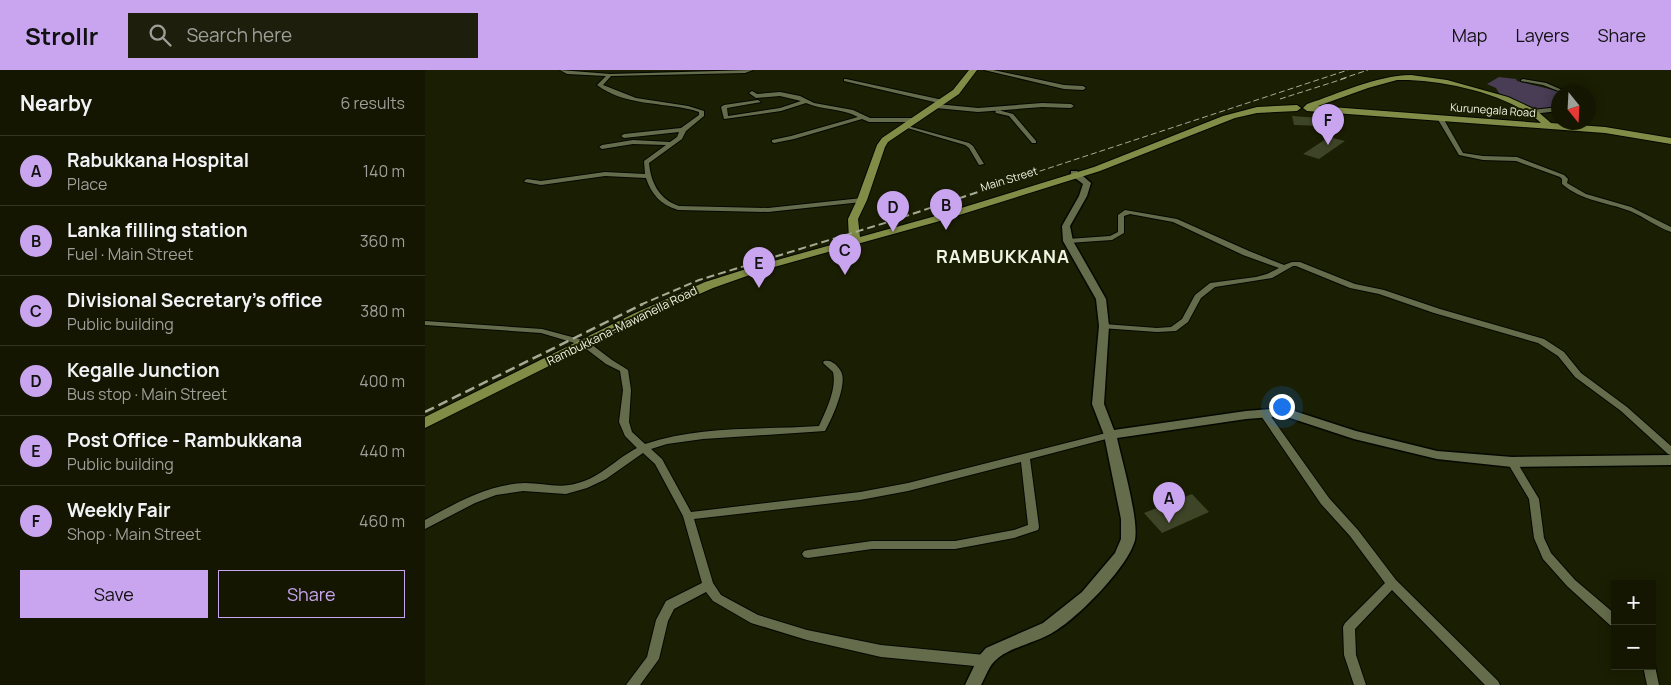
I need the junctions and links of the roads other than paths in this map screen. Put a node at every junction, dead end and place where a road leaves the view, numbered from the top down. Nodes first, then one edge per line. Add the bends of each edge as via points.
1 (562, 70) edge
2 (751, 70) edge
3 (973, 70) edge
4 (986, 70) edge
5 (610, 75) junction
6 (846, 80) dead end
7 (1523, 80) dead end
8 (1551, 87) edge
9 (1083, 88) dead end
10 (752, 93) dead end
11 (805, 101) junction
12 (758, 102) dead end
13 (940, 104) junction
14 (1071, 106) dead end
15 (1303, 109) junction
16 (978, 110) junction
17 (1551, 110) edge
18 (1532, 112) junction
19 (1233, 116) junction
20 (862, 117) junction
21 (1436, 118) junction
22 (915, 120) junction
23 (907, 126) junction
24 (1550, 127) junction
25 (683, 130) junction
26 (625, 136) dead end
27 (774, 141) dead end
28 (1034, 142) dead end
29 (1671, 142) edge
30 (671, 144) junction
31 (602, 147) dead end
32 (981, 164) dead end
33 (1076, 174) junction
34 (647, 176) junction
35 (527, 181) dead end
36 (862, 200) junction
37 (1671, 230) edge
38 (855, 241) junction
39 (1068, 241) junction
40 (1285, 268) junction
41 (425, 323) edge
42 (1104, 326) junction
43 (584, 343) junction
44 (827, 363) dead end
45 (1264, 413) junction
46 (425, 423) edge
47 (1110, 436) junction
48 (644, 448) junction
49 (1671, 452) edge
50 (1025, 458) junction
51 (1671, 460) edge
52 (1512, 462) junction
53 (688, 516) junction
54 (425, 525) edge
55 (808, 554) dead end
56 (1392, 583) junction
57 (708, 585) junction
58 (1611, 618) edge
59 (985, 661) junction
60 (1650, 670) edge
61 (633, 685) edge
62 (973, 685) edge
63 (1360, 685) edge
64 (1494, 685) edge
65 (1653, 685) edge

1 - 5 street
2 - 5 street
3 - 13 main road via 956,92
4 - 9 street
5 - 25 street via 600,85 621,96 701,111 702,115
6 - 13 street
7 - 8 street
10 - 11 street via 756,96 780,94
11 - 12 street via 781,109 726,118 724,107
11 - 20 street via 851,111
13 - 16 street
13 - 22 main road
14 - 16 street
15 - 18 main road via 1385,81 1408,77 1430,79 1494,95
15 - 19 main road, Main Street via 1257,110
15 - 21 main road, Main Street
16 - 28 street via 1011,115
17 - 18 street
18 - 24 main road
19 - 33 main road, Main Street via 1171,136
19 - 33 main road, Main Street via 1139,156
20 - 22 street via 869,120
20 - 27 street
21 - 24 main road, Kurunegala Road
21 - 37 street via 1461,154 1530,163 1562,176 1568,187 1584,195 1644,214
22 - 23 main road
23 - 32 street via 967,144
23 - 36 main road via 880,147
24 - 29 main road, Kurunegala Road via 1605,130
25 - 26 street
25 - 30 street via 681,138
30 - 31 street via 633,142
30 - 34 street via 646,162
33 - 38 main road, Main Street
33 - 39 street via 1087,184 1066,226
34 - 35 street via 605,174 541,183
34 - 36 street via 659,199 678,208 767,210
36 - 38 main road via 853,219
38 - 43 main road, Rambukkana-Mawanella Road via 732,276 667,302
39 - 40 street via 1112,238 1121,233 1121,215 1130,212 1175,220
39 - 42 street via 1101,299
40 - 42 street via 1256,279 1213,286 1198,297 1185,320 1173,329
40 - 49 street via 1297,264 1353,286 1541,341 1561,354 1578,375 1624,409
41 - 43 street via 542,331
42 - 47 street via 1098,404
43 - 46 main road, Rambukkana-Mawanella Road
43 - 48 street via 624,370 628,434
44 - 48 street via 836,369 839,376 822,429 701,435
45 - 47 street
45 - 52 street via 1295,414 1354,435 1437,455
45 - 56 street via 1325,501
47 - 50 street
47 - 59 street via 1128,519 1128,539 1121,556 1087,596 1048,628 992,653
48 - 53 street via 659,462
48 - 54 street via 591,483 559,491 525,487 493,490
50 - 53 street via 870,494
50 - 55 street via 1035,528 955,544 872,545
51 - 52 street
52 - 58 street via 1534,499 1539,538 1547,556 1571,583
53 - 57 street
56 - 63 street via 1349,627 1350,655
56 - 64 street
57 - 59 street via 717,598 755,619 807,635 881,651
57 - 61 street via 670,605 662,620 653,659
59 - 62 street
60 - 65 street

